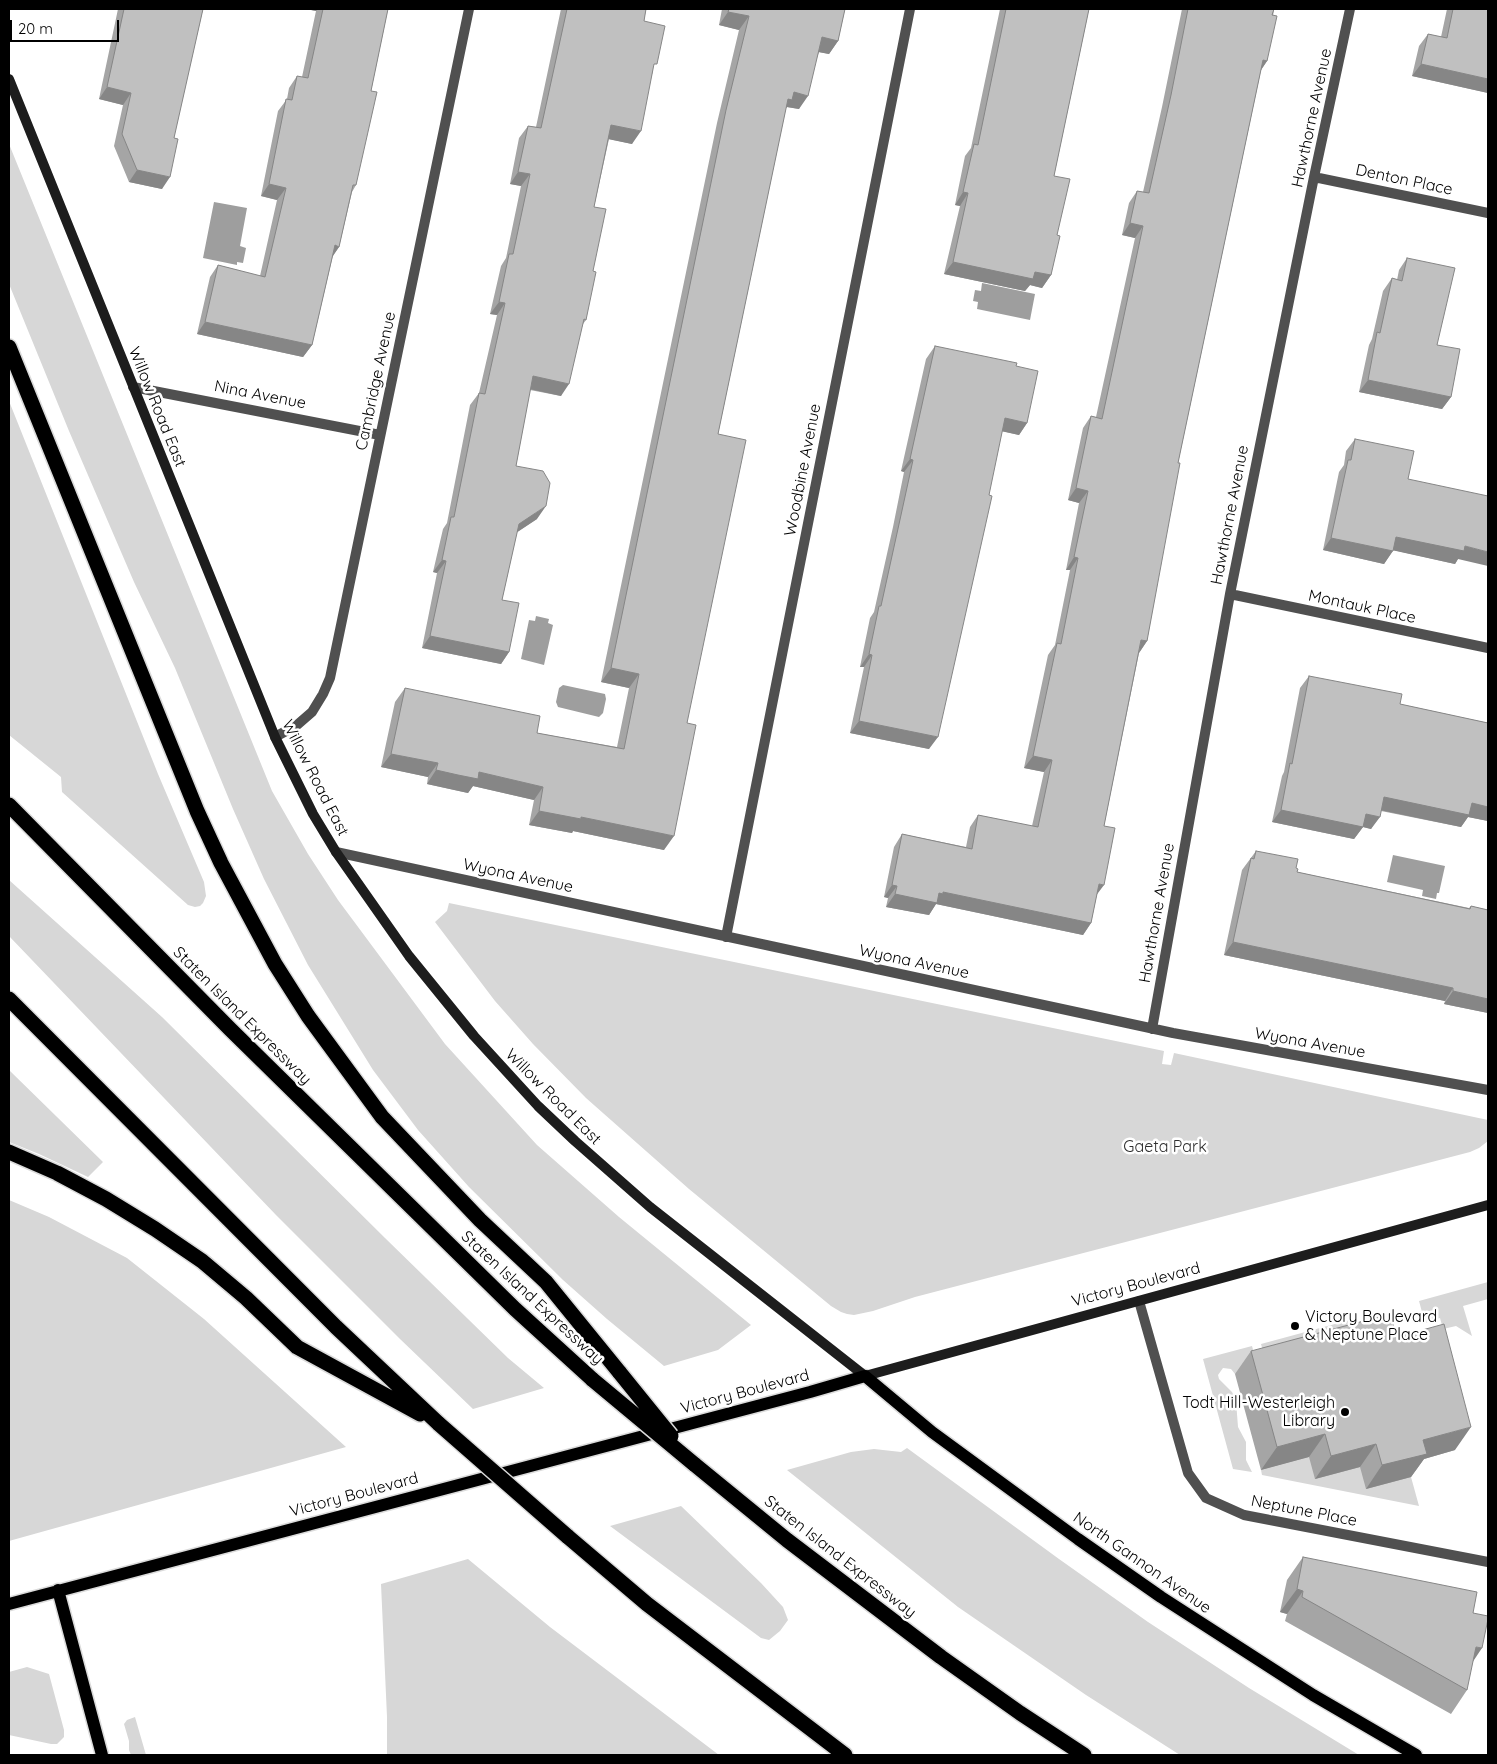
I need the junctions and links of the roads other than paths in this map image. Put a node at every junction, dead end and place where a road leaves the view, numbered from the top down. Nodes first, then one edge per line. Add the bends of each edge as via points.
1 (470, 9) edge
2 (910, 9) edge
3 (1350, 9) edge
4 (9, 79) edge
5 (1314, 177) junction
6 (1488, 213) edge
7 (9, 347) edge
8 (133, 386) junction
9 (380, 435) junction
10 (1230, 594) junction
11 (1488, 648) edge
12 (275, 737) junction
13 (9, 805) edge
14 (336, 852) junction
15 (726, 937) junction
16 (9, 999) edge
17 (1152, 1029) junction
18 (1488, 1090) edge
19 (9, 1152) edge
20 (1488, 1205) edge
21 (1140, 1301) junction
22 (865, 1376) junction
23 (439, 1424) junction
24 (694, 1464) junction
25 (1488, 1562) edge
26 (58, 1590) junction
27 (9, 1604) edge
28 (102, 1755) edge
29 (845, 1755) edge
30 (1084, 1755) edge
31 (1416, 1755) edge

1 - 9 street, Cambridge Avenue
2 - 15 street, Woodbine Avenue
3 - 5 street, Hawthorne Avenue
4 - 8 main road, Willow Road East
5 - 6 street, Denton Place
5 - 10 street, Hawthorne Avenue
7 - 24 highway, bridge via 196,812 275,964 308,1016 382,1117 480,1220 546,1282
8 - 9 street, Nina Avenue
8 - 12 main road, Willow Road East
9 - 12 street, Cambridge Avenue via 330,678 312,712
10 - 11 street, Montauk Place
10 - 17 street, Hawthorne Avenue
12 - 14 main road, Willow Road East via 309,807
13 - 24 highway, Staten Island Expressway, bridge via 230,1029 508,1302 593,1380
14 - 15 street, Wyona Avenue
14 - 22 main road, Willow Road East via 409,956 474,1036 538,1106 650,1207
15 - 17 street, Wyona Avenue
16 - 23 highway via 336,1327
17 - 18 street, Wyona Avenue
19 - 23 highway via 58,1173 155,1228 246,1298 297,1347
20 - 21 main road, Victory Boulevard
21 - 22 main road, Victory Boulevard
21 - 25 street, Neptune Place via 1188,1474 1206,1498 1244,1515
22 - 26 main road, Victory Boulevard
22 - 31 main road, North Gannon Avenue via 932,1432 1078,1539 1313,1695
23 - 29 highway, bridge via 646,1604
24 - 30 highway, Staten Island Expressway via 786,1540 941,1656
26 - 27 main road, Victory Boulevard
26 - 28 main road

